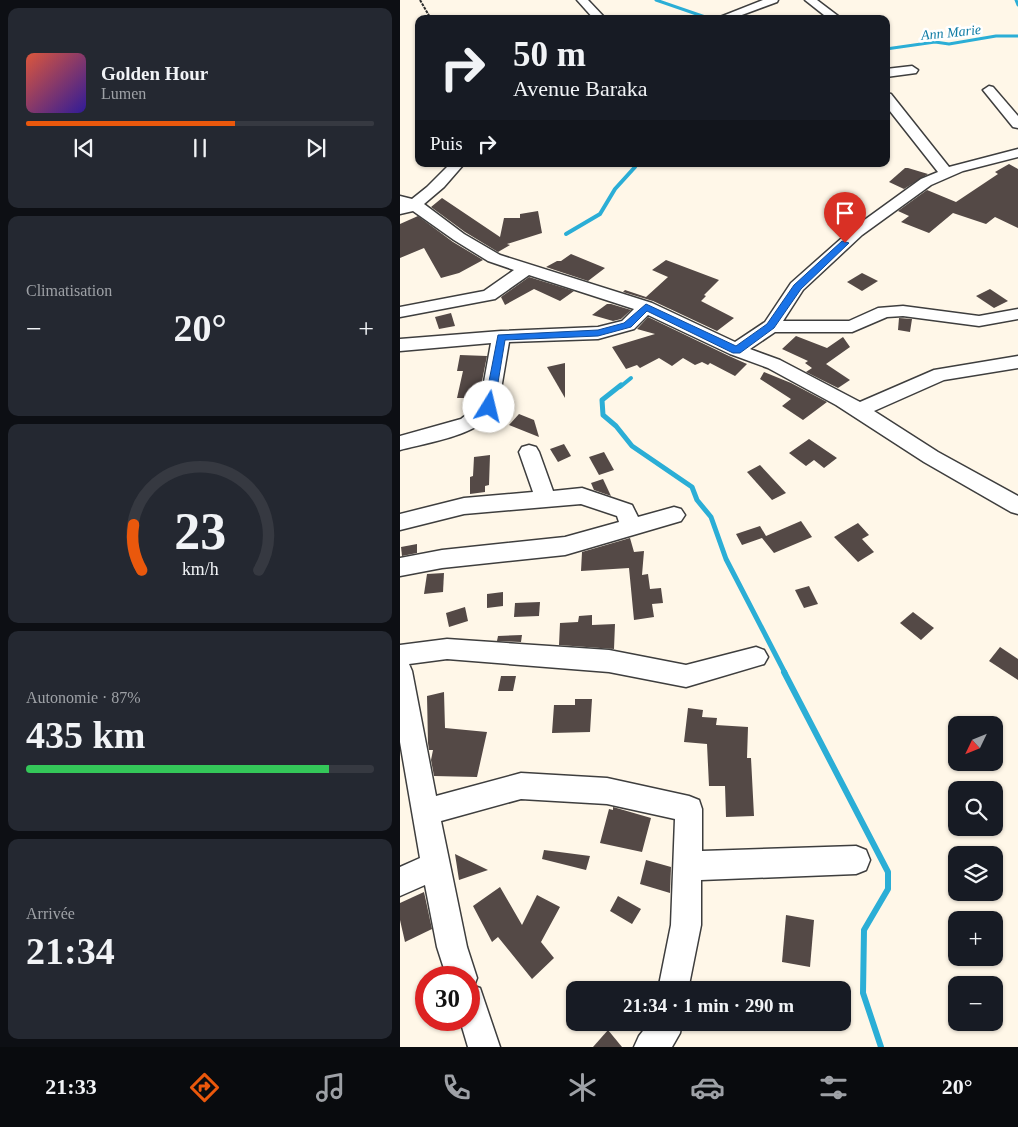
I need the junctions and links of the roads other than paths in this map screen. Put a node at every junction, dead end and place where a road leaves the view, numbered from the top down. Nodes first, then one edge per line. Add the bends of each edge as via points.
1 (582, 0) edge
2 (773, 0) edge
3 (810, 0) edge
4 (597, 15) edge
5 (731, 15) edge
6 (831, 15) edge
7 (912, 70) dead end
8 (890, 73) edge
9 (989, 90) dead end
10 (890, 102) edge
11 (1018, 124) edge
12 (1018, 153) edge
13 (454, 167) edge
14 (946, 172) junction
15 (405, 205) edge
16 (526, 269) junction
17 (646, 307) junction
18 (400, 312) edge
19 (1018, 314) edge
20 (771, 326) junction
21 (501, 337) junction
22 (400, 345) edge
23 (736, 350) junction
24 (1018, 362) edge
25 (859, 410) junction
26 (400, 443) edge
27 (529, 452) dead end
28 (545, 498) junction
29 (1018, 506) edge
30 (674, 515) dead end
31 (400, 522) edge
32 (632, 527) junction
33 (400, 568) edge
34 (400, 655) edge
35 (756, 657) dead end
36 (400, 671) edge
37 (404, 719) edge
38 (425, 812) junction
39 (856, 860) dead end
40 (434, 865) junction
41 (688, 866) junction
42 (400, 882) edge
43 (458, 966) edge
44 (674, 981) edge
45 (479, 1031) edge
46 (664, 1031) edge
47 (484, 1047) edge
48 (650, 1047) edge

1 - 4 street
2 - 5 street
3 - 6 street
7 - 8 street
9 - 11 street
10 - 14 street
12 - 14 street
13 - 15 street via 438,186
14 - 20 street via 926,182 857,232 797,287
15 - 16 street via 494,258
16 - 17 street
16 - 18 street via 489,295
17 - 21 street via 628,325 598,333
17 - 23 street
19 - 20 street via 979,321 904,311 884,312 852,327
20 - 23 street
21 - 22 street
21 - 26 street via 489,407 468,424
23 - 25 street via 774,364
24 - 25 street via 940,374
25 - 29 street via 931,457
27 - 28 street
28 - 31 street via 464,506
28 - 32 street via 582,496 626,511
30 - 32 street
32 - 33 street via 565,546
34 - 35 street via 448,650 609,661 686,676
36 - 37 street
37 - 38 street
38 - 40 street
38 - 41 street via 521,786 607,791 689,809
39 - 41 street
40 - 42 street
40 - 43 street
41 - 44 street via 686,926
45 - 47 street
46 - 48 street

